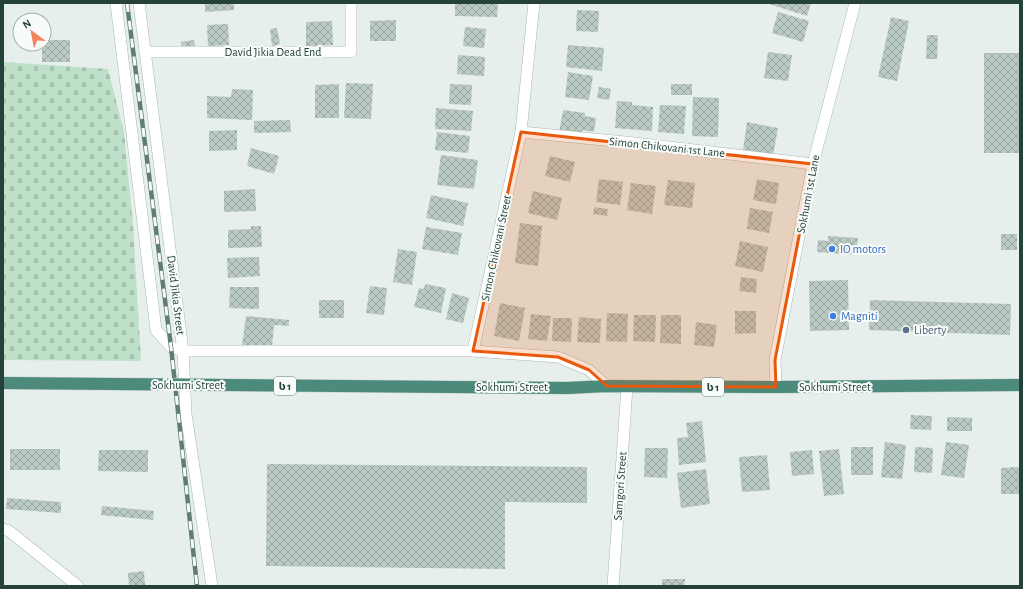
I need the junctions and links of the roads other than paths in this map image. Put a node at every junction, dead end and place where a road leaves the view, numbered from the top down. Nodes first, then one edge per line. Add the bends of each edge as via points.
1 (116, 3) edge
2 (140, 3) edge
3 (351, 3) edge
4 (534, 3) edge
5 (854, 3) edge
6 (145, 52) junction
7 (521, 132) junction
8 (813, 164) junction
9 (183, 351) junction
10 (473, 351) junction
11 (3, 383) edge
12 (1020, 385) edge
13 (607, 386) junction
14 (627, 387) junction
15 (776, 387) junction
16 (3, 529) edge
17 (78, 586) edge
18 (212, 586) edge
19 (614, 586) edge

1 - 9 street, David Jikia Street via 156,330 171,347
2 - 6 street, David Jikia Street
3 - 6 street, David Jikia Dead End via 351,52
4 - 7 street, Simon Chikovani Street
5 - 8 street, Sokhumi 1st Lane
6 - 9 street, David Jikia Street
7 - 8 street, Simon Chikovani 1st Lane
7 - 10 street, Simon Chikovani Street
8 - 15 street, Sokhumi 1st Lane via 775,360
9 - 10 street
9 - 18 street, David Jikia Street via 186,414
10 - 13 street via 558,357 590,370
11 - 13 highway, Sokhumi Street / ს 1, bridge via 568,388
12 - 15 highway, Sokhumi Street / ს 1
13 - 14 highway, Sokhumi Street / ს 1
14 - 15 highway, Sokhumi Street / ს 1
14 - 19 street, Samgori Street
16 - 17 street via 9,531

